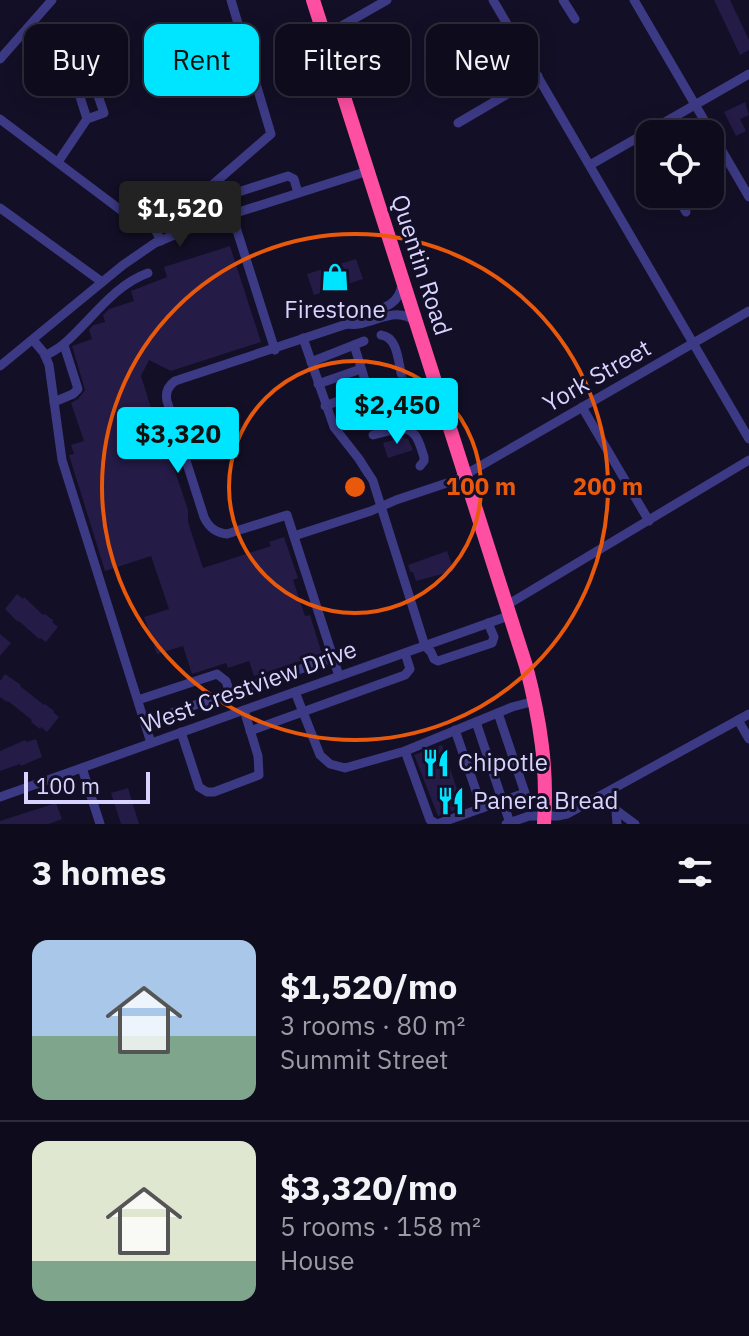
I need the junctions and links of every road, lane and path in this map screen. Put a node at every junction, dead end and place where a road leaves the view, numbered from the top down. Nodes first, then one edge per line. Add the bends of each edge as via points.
1 (52, 0) edge
2 (231, 0) edge
3 (313, 0) edge
4 (387, 0) edge
5 (493, 0) edge
6 (563, 0) edge
7 (634, 0) edge
8 (575, 19) dead end
9 (238, 24) edge
10 (320, 24) edge
11 (345, 24) edge
12 (507, 24) edge
13 (0, 59) edge
14 (749, 74) edge
15 (538, 76) edge
16 (259, 94) edge
17 (344, 96) edge
18 (504, 96) edge
19 (695, 105) junction
20 (0, 119) edge
21 (87, 119) dead end
22 (458, 123) dead end
23 (58, 162) junction
24 (590, 165) junction
25 (368, 171) junction
26 (298, 193) junction
27 (749, 197) edge
28 (163, 207) junction
29 (0, 208) edge
30 (684, 208) edge
31 (686, 212) dead end
32 (147, 213) junction
33 (232, 215) junction
34 (219, 219) junction
35 (173, 234) junction
36 (161, 241) junction
37 (148, 273) dead end
38 (402, 278) junction
39 (104, 280) junction
40 (119, 291) junction
41 (749, 311) edge
42 (416, 322) junction
43 (347, 324) junction
44 (381, 335) dead end
45 (303, 338) junction
46 (33, 340) junction
47 (364, 341) dead end
48 (693, 343) junction
49 (64, 345) junction
50 (354, 345) junction
51 (275, 350) junction
52 (45, 356) junction
53 (311, 362) junction
54 (1, 363) edge
55 (361, 369) junction
56 (401, 373) tunnel mouth
57 (318, 384) junction
58 (407, 394) dead end
59 (346, 398) junction
60 (54, 402) junction
61 (325, 406) junction
62 (582, 407) junction
63 (373, 435) dead end
64 (749, 439) edge
65 (749, 460) edge
66 (420, 466) dead end
67 (465, 475) junction
68 (382, 507) junction
69 (649, 521) junction
70 (294, 536) junction
71 (509, 610) junction
72 (488, 623) junction
73 (425, 646) junction
74 (405, 653) junction
75 (333, 658) junction
76 (339, 676) junction
77 (248, 687) junction
78 (295, 692) junction
79 (230, 693) junction
80 (138, 700) junction
81 (535, 701) junction
82 (256, 706) junction
83 (244, 710) junction
84 (303, 711) junction
85 (498, 713) junction
86 (749, 714) edge
87 (738, 720) junction
88 (145, 722) junction
89 (476, 722) junction
90 (455, 730) junction
91 (250, 731) junction
92 (181, 732) junction
93 (749, 739) edge
94 (151, 743) junction
95 (405, 751) junction
96 (82, 768) junction
97 (604, 794) junction
98 (0, 797) edge
99 (502, 801) junction
100 (482, 808) junction
101 (616, 810) junction
102 (544, 820) edge
103 (508, 823) edge
104 (100, 824) edge
105 (437, 824) edge
106 (617, 824) edge
107 (635, 824) edge

1 - 13 street
2 - 9 street
3 - 10 highway, Quentin Road
4 - 11 street
5 - 12 street
6 - 8 street
7 - 19 street
14 - 19 street
15 - 24 street
16 - 28 street via 271,134 203,193
17 - 25 highway, Quentin Road
18 - 22 street
19 - 24 street via 646,139
19 - 27 street
20 - 23 street
21 - 23 street
23 - 32 street via 122,211 137,218
24 - 48 street
25 - 26 street
25 - 38 highway, Quentin Road
26 - 33 street
26 - 34 street via 288,176 220,198
28 - 32 street
28 - 35 street
29 - 39 street
30 - 31 street
32 - 36 street
33 - 34 street
33 - 51 street
34 - 35 street
35 - 36 street
36 - 39 street
37 - 40 street
38 - 42 highway, Quentin Road
38 - 43 street via 395,302
39 - 40 street
39 - 46 street
40 - 49 street
41 - 48 street, York Street
42 - 43 street via 399,314
42 - 67 highway, Quentin Road
43 - 45 street
44 - 56 street via 395,347
45 - 51 street
45 - 53 street
46 - 52 street
46 - 54 street
47 - 50 street
48 - 62 street, York Street
48 - 64 street
49 - 52 street
49 - 60 street via 78,389
50 - 53 street
50 - 55 street
51 - 70 street via 175,381 166,397 208,526 227,534 287,515
52 - 60 street
53 - 57 street
55 - 57 street
55 - 59 street via 368,390
57 - 61 street
58 - 59 street via 402,410 363,424 353,420
59 - 61 street
60 - 80 street via 62,460
61 - 68 street via 337,433 369,473
62 - 67 street, York Street
62 - 69 street
63 - 66 street via 407,429 415,434 424,457
65 - 69 street, West Crestview Drive
67 - 68 street, York Street
67 - 71 highway, Quentin Road
68 - 70 street, York Street
68 - 73 street
69 - 71 street, West Crestview Drive
70 - 75 street
71 - 72 street, West Crestview Drive
71 - 81 highway, Quentin Road
72 - 73 street, West Crestview Drive
72 - 73 street via 491,644 438,661
73 - 74 street, West Crestview Drive
74 - 76 street, West Crestview Drive
74 - 84 street via 410,669 405,675
75 - 76 street
75 - 77 street
76 - 78 street, West Crestview Drive
77 - 79 street
77 - 82 street
78 - 82 street, West Crestview Drive
78 - 84 street
79 - 80 street via 217,674
79 - 88 street
80 - 88 street
81 - 85 street
81 - 102 highway, Quentin Road via 545,762
82 - 83 street, West Crestview Drive
83 - 91 street
83 - 92 street, West Crestview Drive
84 - 91 street
84 - 95 street via 320,755 337,768
85 - 89 street
85 - 99 street via 525,793
86 - 87 street
87 - 93 street
87 - 97 street
88 - 94 street
89 - 90 street
89 - 99 street
90 - 95 street
90 - 100 street
91 - 92 street via 259,775 214,792 199,787
92 - 94 street, West Crestview Drive
94 - 96 street, West Crestview Drive
95 - 105 street via 430,820
96 - 98 street, West Crestview Drive
96 - 104 street
97 - 101 street
97 - 102 street
99 - 100 street
99 - 103 street
100 - 105 street
101 - 106 street
101 - 107 street
102 - 103 street via 529,816

